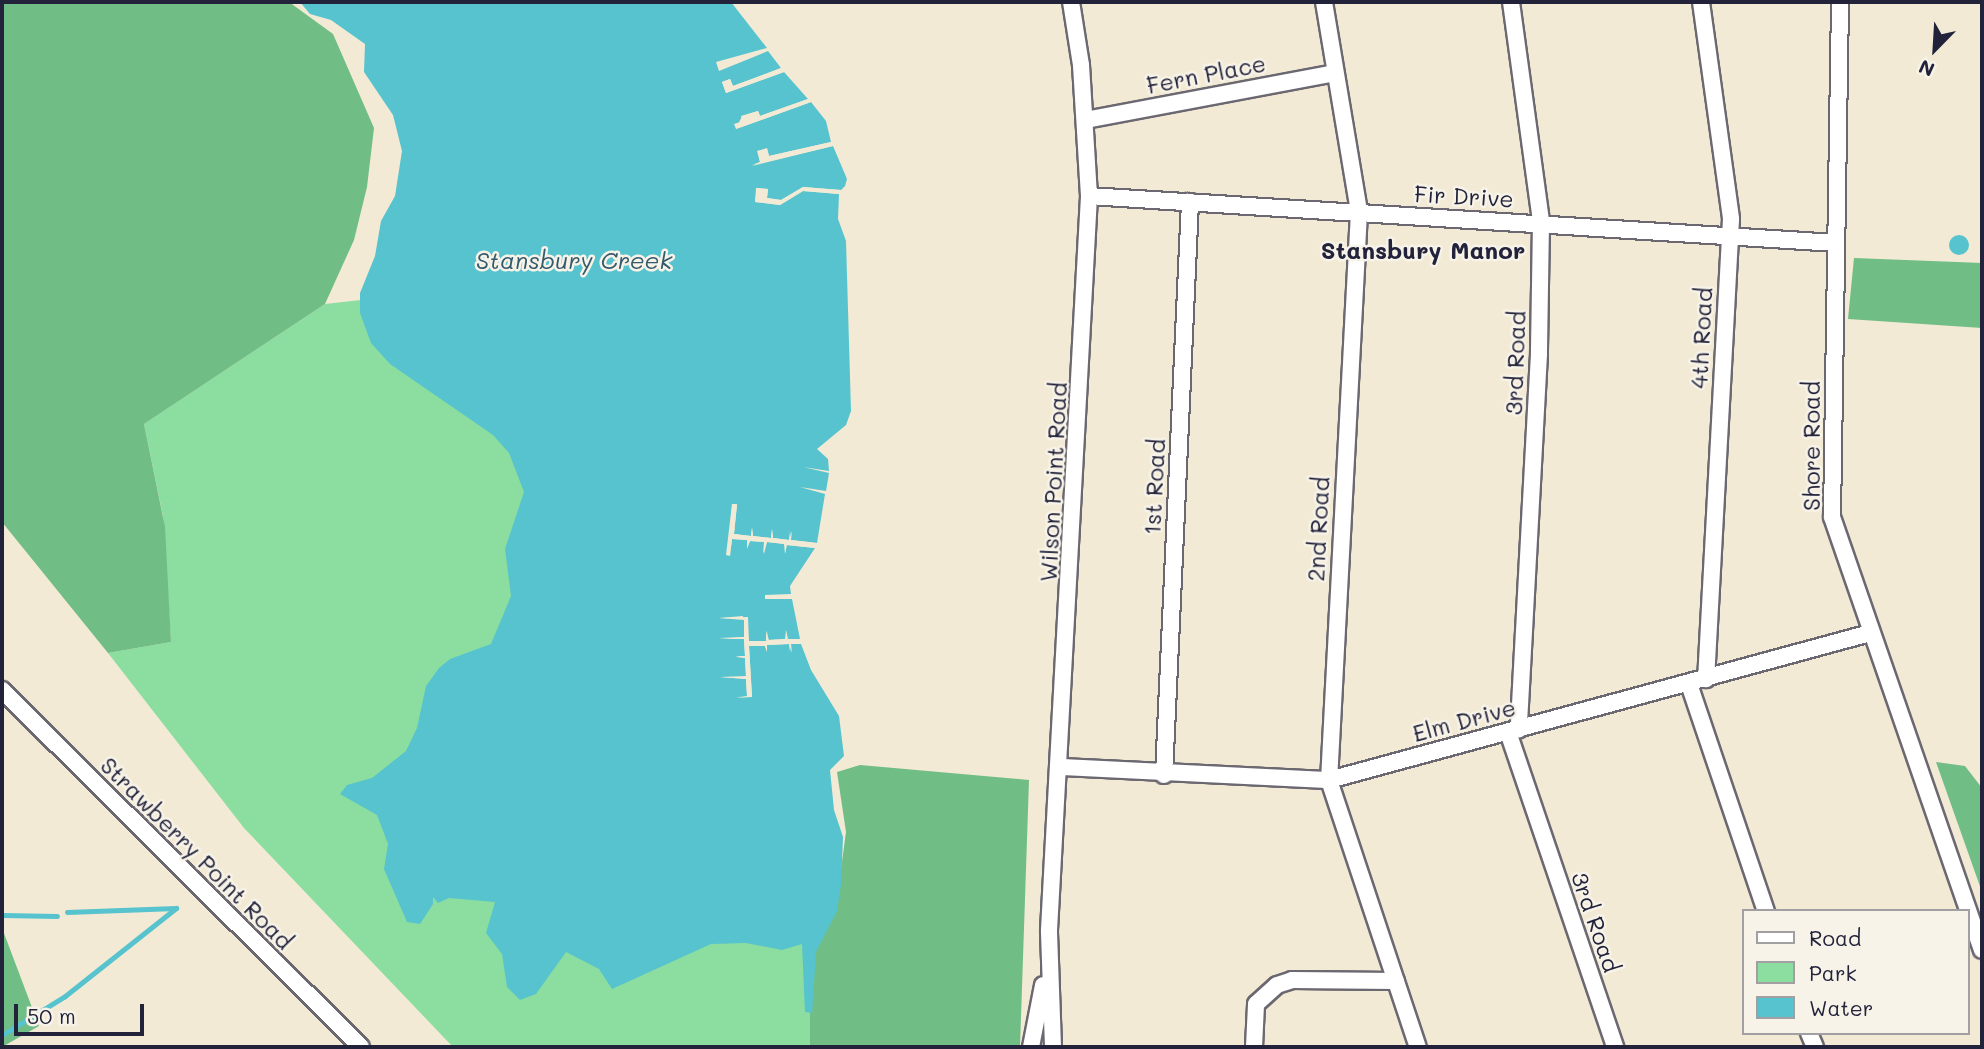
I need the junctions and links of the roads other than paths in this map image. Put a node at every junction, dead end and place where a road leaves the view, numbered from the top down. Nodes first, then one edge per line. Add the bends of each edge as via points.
1 (1071, 2) edge
2 (1324, 2) edge
3 (1511, 2) edge
4 (1701, 2) edge
5 (1840, 2) edge
6 (1335, 73) junction
7 (1086, 120) junction
8 (1089, 195) junction
9 (1190, 202) junction
10 (1359, 212) junction
11 (1541, 222) junction
12 (1729, 237) junction
13 (1836, 243) junction
14 (1870, 633) junction
15 (1706, 679) junction
16 (1689, 684) junction
17 (2, 690) edge
18 (1513, 730) junction
19 (1060, 767) junction
20 (1164, 775) junction
21 (1329, 780) junction
22 (1765, 909) edge
23 (1968, 909) edge
24 (1970, 916) edge
25 (1982, 950) edge
26 (1047, 966) junction
27 (1396, 981) junction
28 (361, 1047) edge
29 (1031, 1047) edge
30 (1053, 1047) edge
31 (1254, 1047) edge
32 (1418, 1047) edge
33 (1615, 1047) edge

1 - 7 street, Wilson Point Road
2 - 6 street, 2nd Road
3 - 11 street, 3rd Road
4 - 12 street, 4th Road via 1731,219
5 - 13 street, Shore Road
6 - 7 street, Fern Place
6 - 10 street, 2nd Road
7 - 8 street, Wilson Point Road
8 - 9 street, Fir Drive
8 - 19 street, Wilson Point Road
9 - 10 street, Fir Drive
9 - 20 street, 1st Road
10 - 11 street, Fir Drive
10 - 21 street, 2nd Road
11 - 12 street, Fir Drive
11 - 18 street, 3rd Road via 1539,354
12 - 13 street, Fir Drive
12 - 15 street, 4th Road
13 - 14 street, Shore Road via 1830,492 1842,553
14 - 15 street, Elm Drive
14 - 23 street, Shore Road
15 - 16 street, Elm Drive
16 - 18 street, Elm Drive
16 - 22 street
17 - 28 street, Strawberry Point Road
18 - 21 street, Elm Drive
18 - 33 street, 3rd Road
19 - 20 street, Elm Drive
19 - 26 street, Wilson Point Road
20 - 21 street, Elm Drive
21 - 27 street, 2nd Road
24 - 25 street, Shore Road
26 - 29 street, Wilson Point Road
26 - 30 street, Wilson Point Road
27 - 31 street via 1292,980 1277,985 1256,1004
27 - 32 street, 2nd Road

